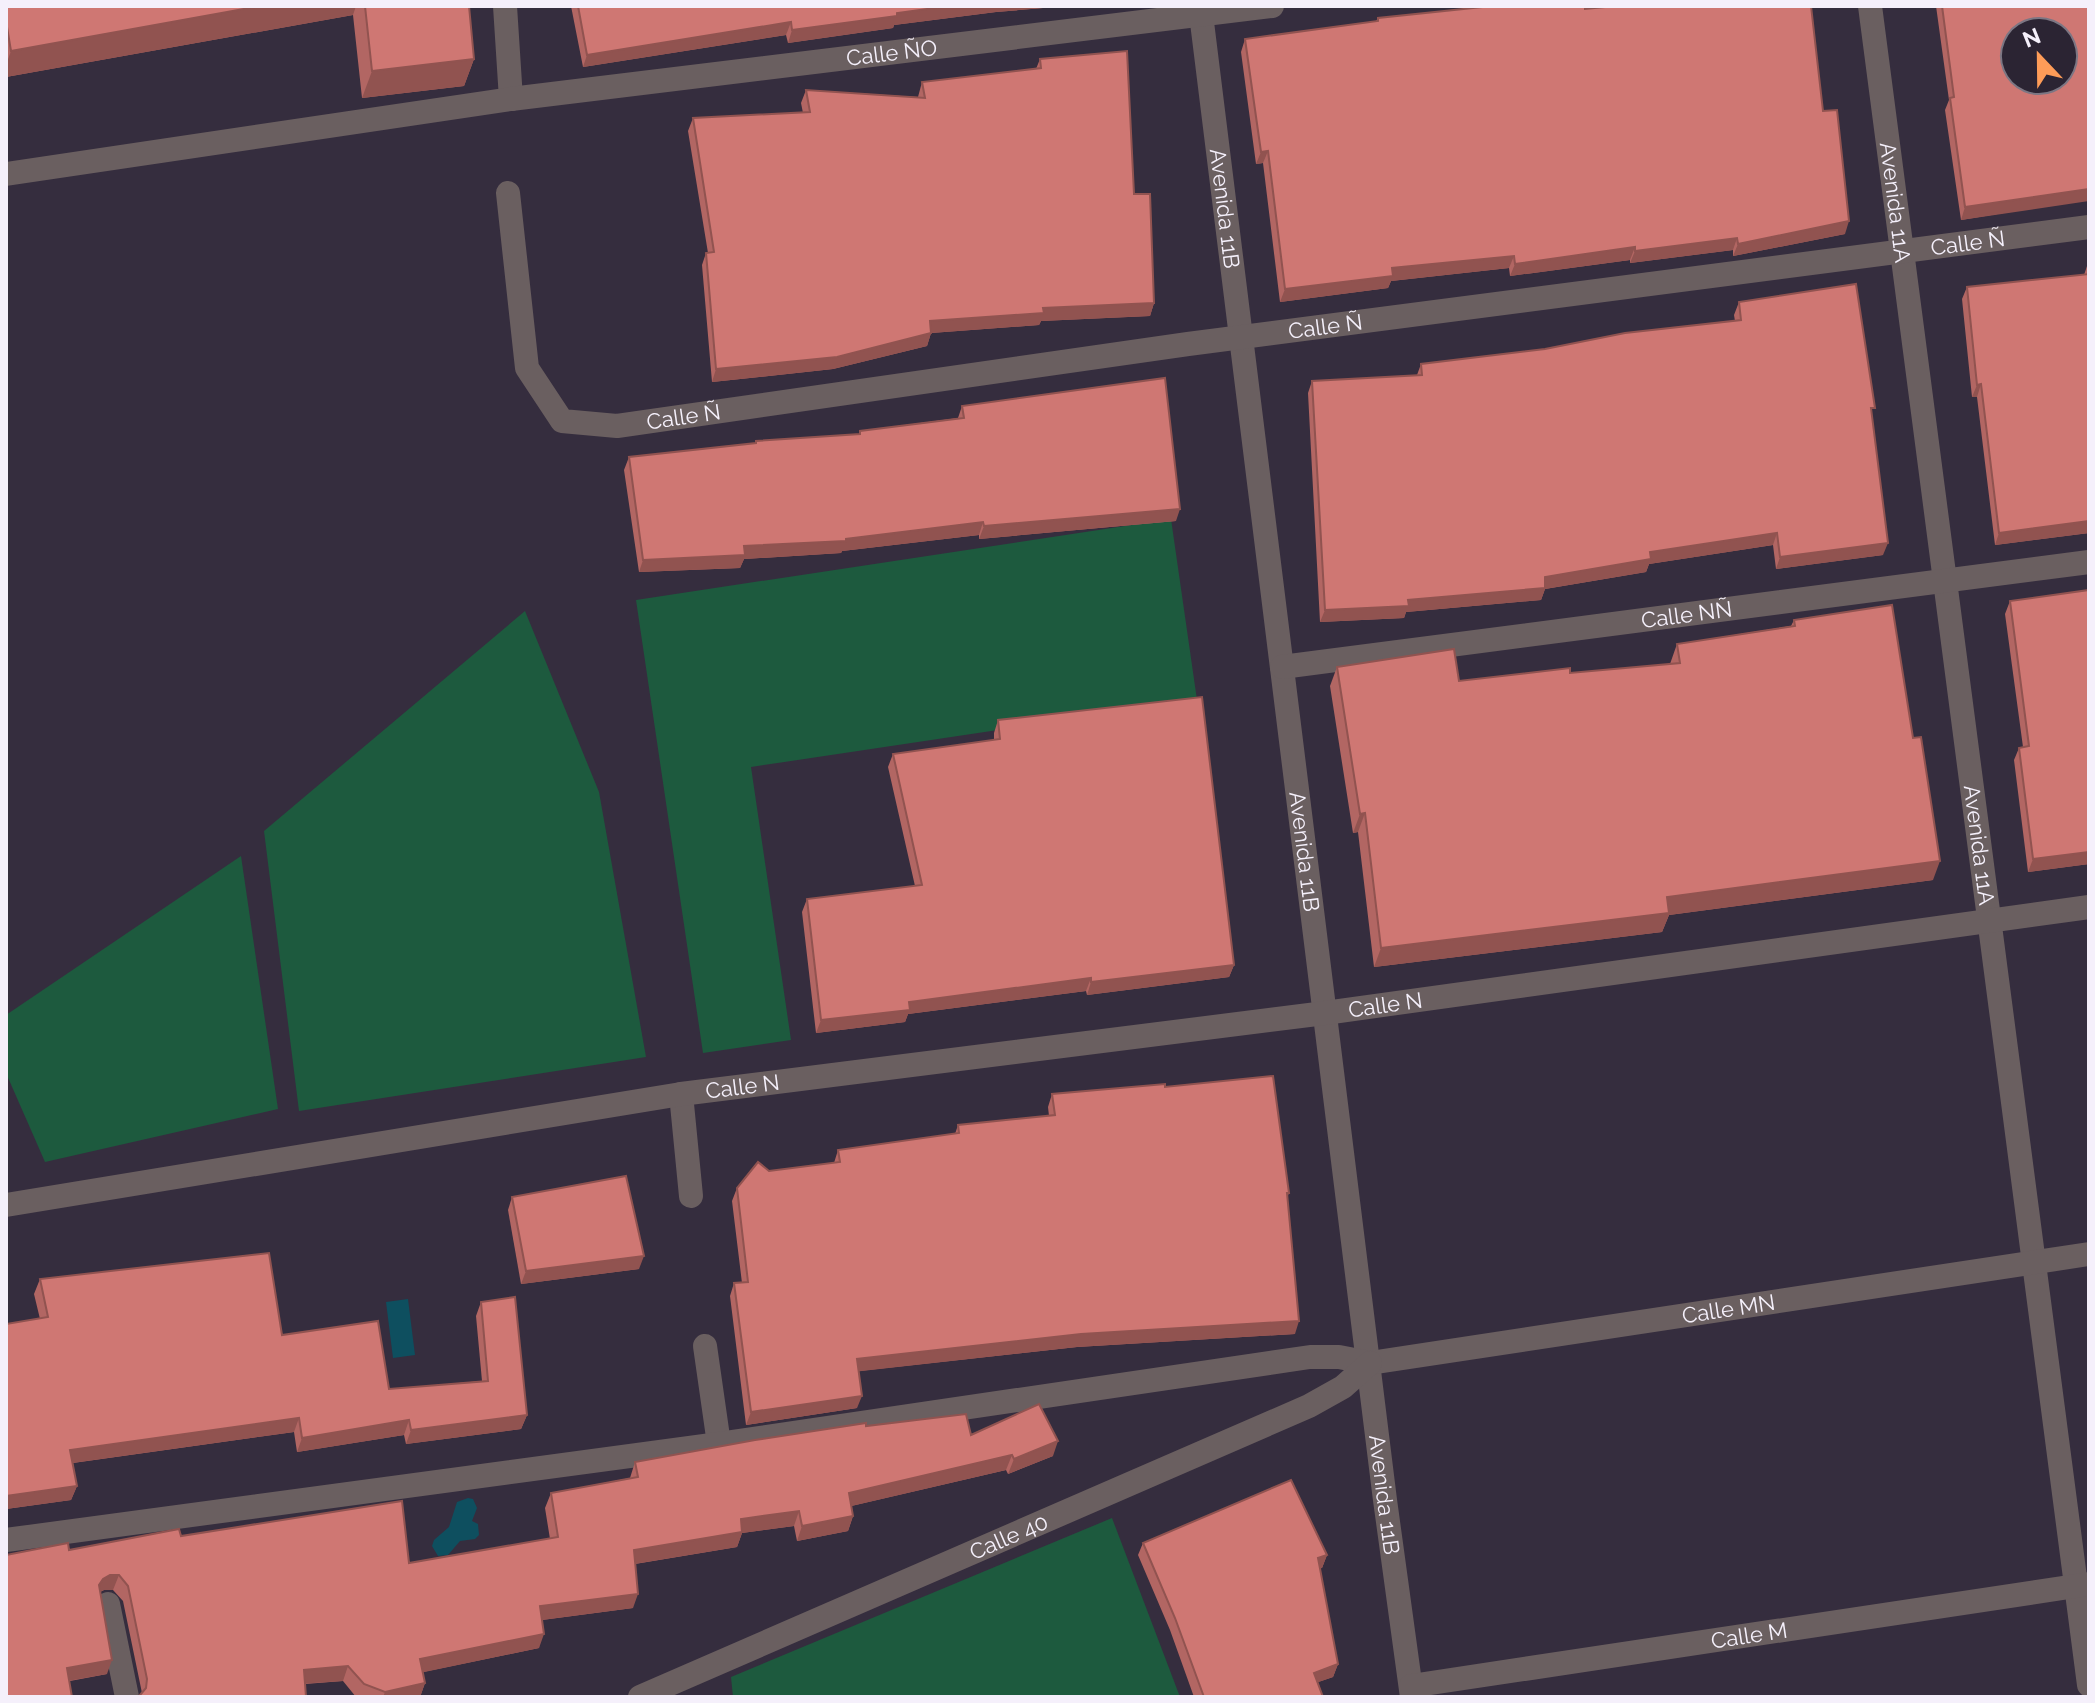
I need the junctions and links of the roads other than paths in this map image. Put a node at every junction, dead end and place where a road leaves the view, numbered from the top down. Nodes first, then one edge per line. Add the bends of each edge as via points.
1 (505, 6) edge
2 (1272, 6) edge
3 (1870, 6) edge
4 (1201, 10) edge
5 (511, 99) junction
6 (6, 174) edge
7 (508, 193) dead end
8 (2089, 227) edge
9 (1902, 252) junction
10 (1241, 337) junction
11 (2089, 562) edge
12 (1946, 580) junction
13 (1282, 667) junction
14 (2089, 907) edge
15 (1990, 920) junction
16 (1325, 1013) junction
17 (681, 1094) junction
18 (691, 1196) dead end
19 (6, 1205) edge
20 (2089, 1254) edge
21 (2032, 1261) junction
22 (705, 1346) dead end
23 (1370, 1363) junction
24 (719, 1444) junction
25 (6, 1540) edge
26 (2083, 1585) edge
27 (108, 1604) dead end
28 (2089, 1685) edge
29 (1412, 1692) edge
30 (127, 1697) edge
31 (640, 1697) edge

1 - 5 street
2 - 4 street, Calle ÑO
3 - 9 street, Avenida 11A
4 - 5 street, Calle ÑO
4 - 10 street, Avenida 11B
5 - 6 street, Calle ÑO
7 - 10 street, Calle Ñ via 527,368 562,421 617,426
8 - 9 street, Calle Ñ
9 - 10 street, Calle Ñ
9 - 12 street, Avenida 11A
10 - 13 street, Avenida 11B
11 - 12 street, Calle NÑ
12 - 13 street, Calle NÑ
12 - 15 street, Avenida 11A
13 - 16 street, Avenida 11B
14 - 15 street, Calle N
15 - 16 street, Calle N
15 - 21 street, Avenida 11A
16 - 17 street, Calle N
16 - 23 street, Avenida 11B
17 - 18 street
17 - 19 street, Calle N
20 - 21 street, Calle MN
21 - 23 street, Calle MN
21 - 26 street, Avenida 11A
22 - 24 street
23 - 24 street via 1310,1357
23 - 29 street, Avenida 11B
23 - 31 street, Calle 40 via 1343,1387 1309,1406
24 - 25 street
26 - 28 street, Avenida 11A
26 - 29 street, Calle M
27 - 30 street

